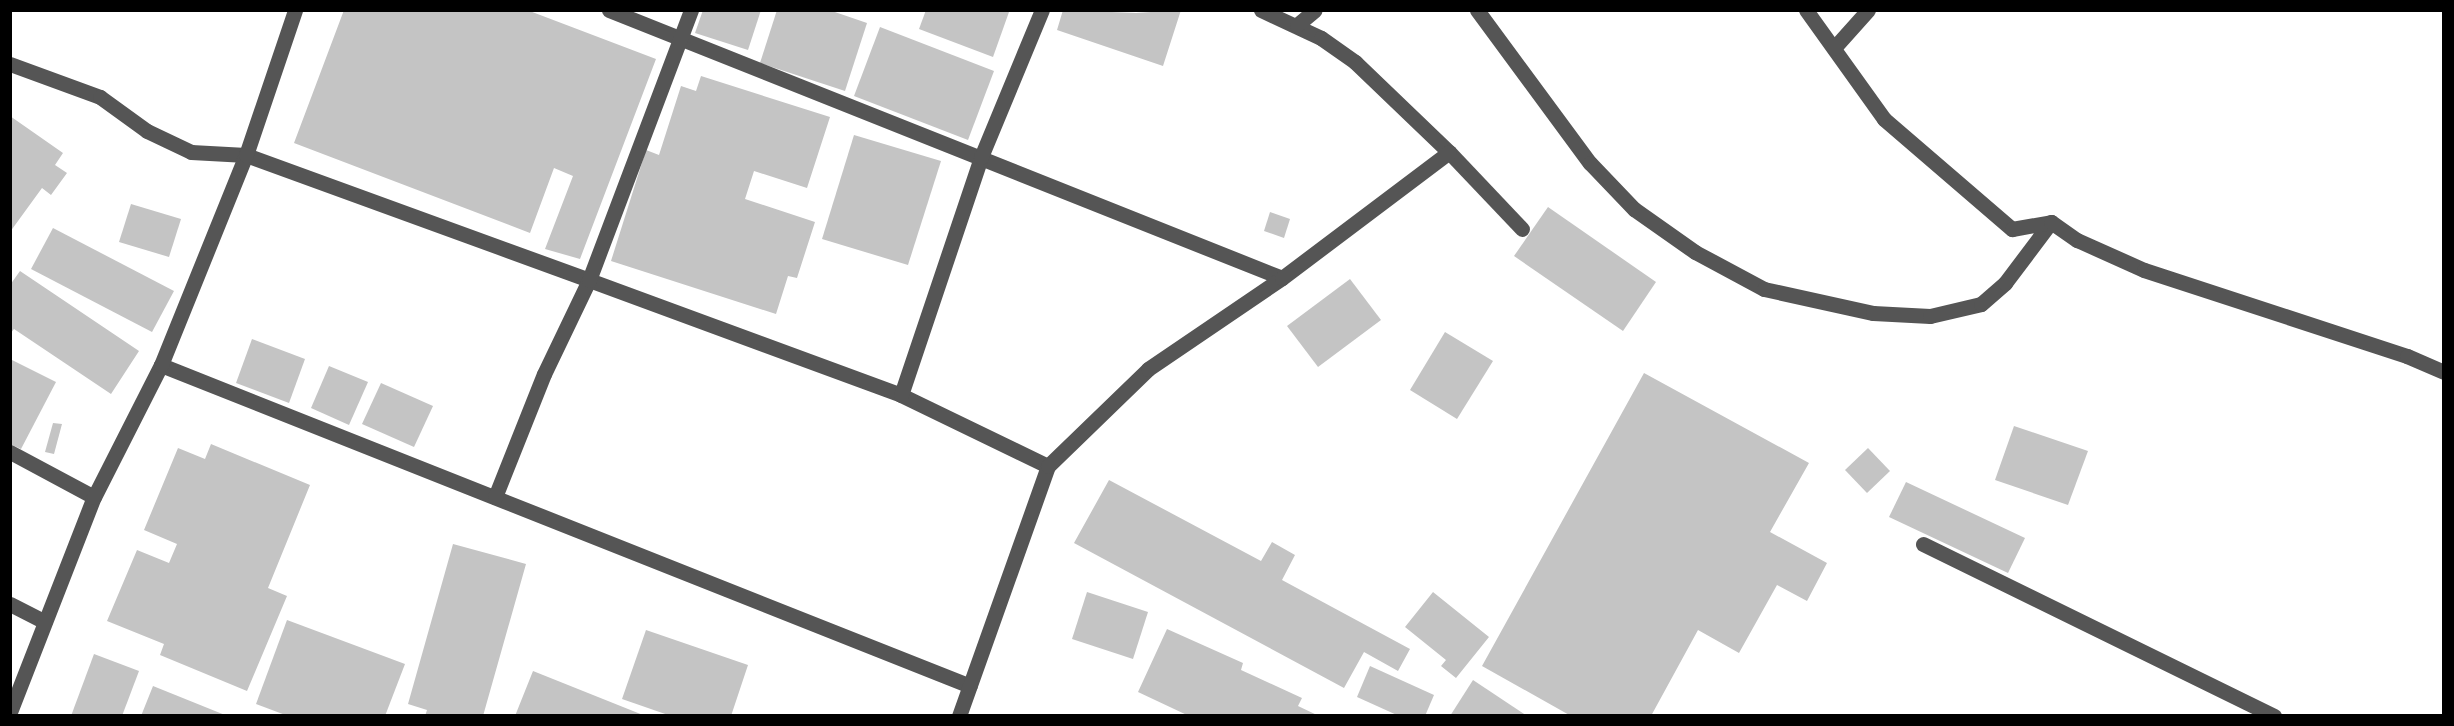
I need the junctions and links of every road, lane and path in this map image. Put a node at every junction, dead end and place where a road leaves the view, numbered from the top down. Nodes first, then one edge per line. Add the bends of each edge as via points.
1 (296, 10) edge
2 (609, 10) edge
3 (691, 10) edge
4 (1042, 10) edge
5 (1260, 10) edge
6 (1316, 10) edge
7 (1477, 10) edge
8 (1806, 10) edge
9 (1868, 10) edge
10 (1297, 25) junction
11 (680, 39) junction
12 (1834, 48) junction
13 (10, 64) edge
14 (1449, 152) junction
15 (246, 155) junction
16 (981, 157) junction
17 (2051, 222) junction
18 (1522, 229) dead end
19 (1282, 278) junction
20 (589, 280) junction
21 (161, 364) junction
22 (2444, 372) edge
23 (901, 395) junction
24 (10, 452) edge
25 (1048, 466) junction
26 (94, 497) junction
27 (495, 497) junction
28 (1923, 544) dead end
29 (10, 604) edge
30 (45, 622) junction
31 (970, 686) junction
32 (10, 712) edge
33 (959, 716) edge
34 (2274, 716) edge

1 - 15 street
2 - 11 street
3 - 11 street
4 - 16 street
5 - 10 street
6 - 10 street
7 - 17 street via 1590,163 1634,209 1695,252 1764,289 1873,313 1930,316 1981,304 2006,283
8 - 12 street
9 - 12 street
10 - 14 street via 1355,62
11 - 16 street
11 - 20 street
12 - 17 street via 1884,119 2012,229
13 - 15 street via 100,97 147,131 191,152
14 - 18 street
14 - 19 street
15 - 20 street
15 - 21 street
16 - 19 street
16 - 23 street
17 - 22 street via 2077,240 2144,270 2407,356
19 - 25 street via 1148,369
20 - 23 street
20 - 27 street via 544,374
21 - 26 street
21 - 27 street
23 - 25 street
24 - 26 street
25 - 31 street
26 - 30 street
27 - 31 street
28 - 34 street
29 - 30 street
30 - 32 street
31 - 33 street

